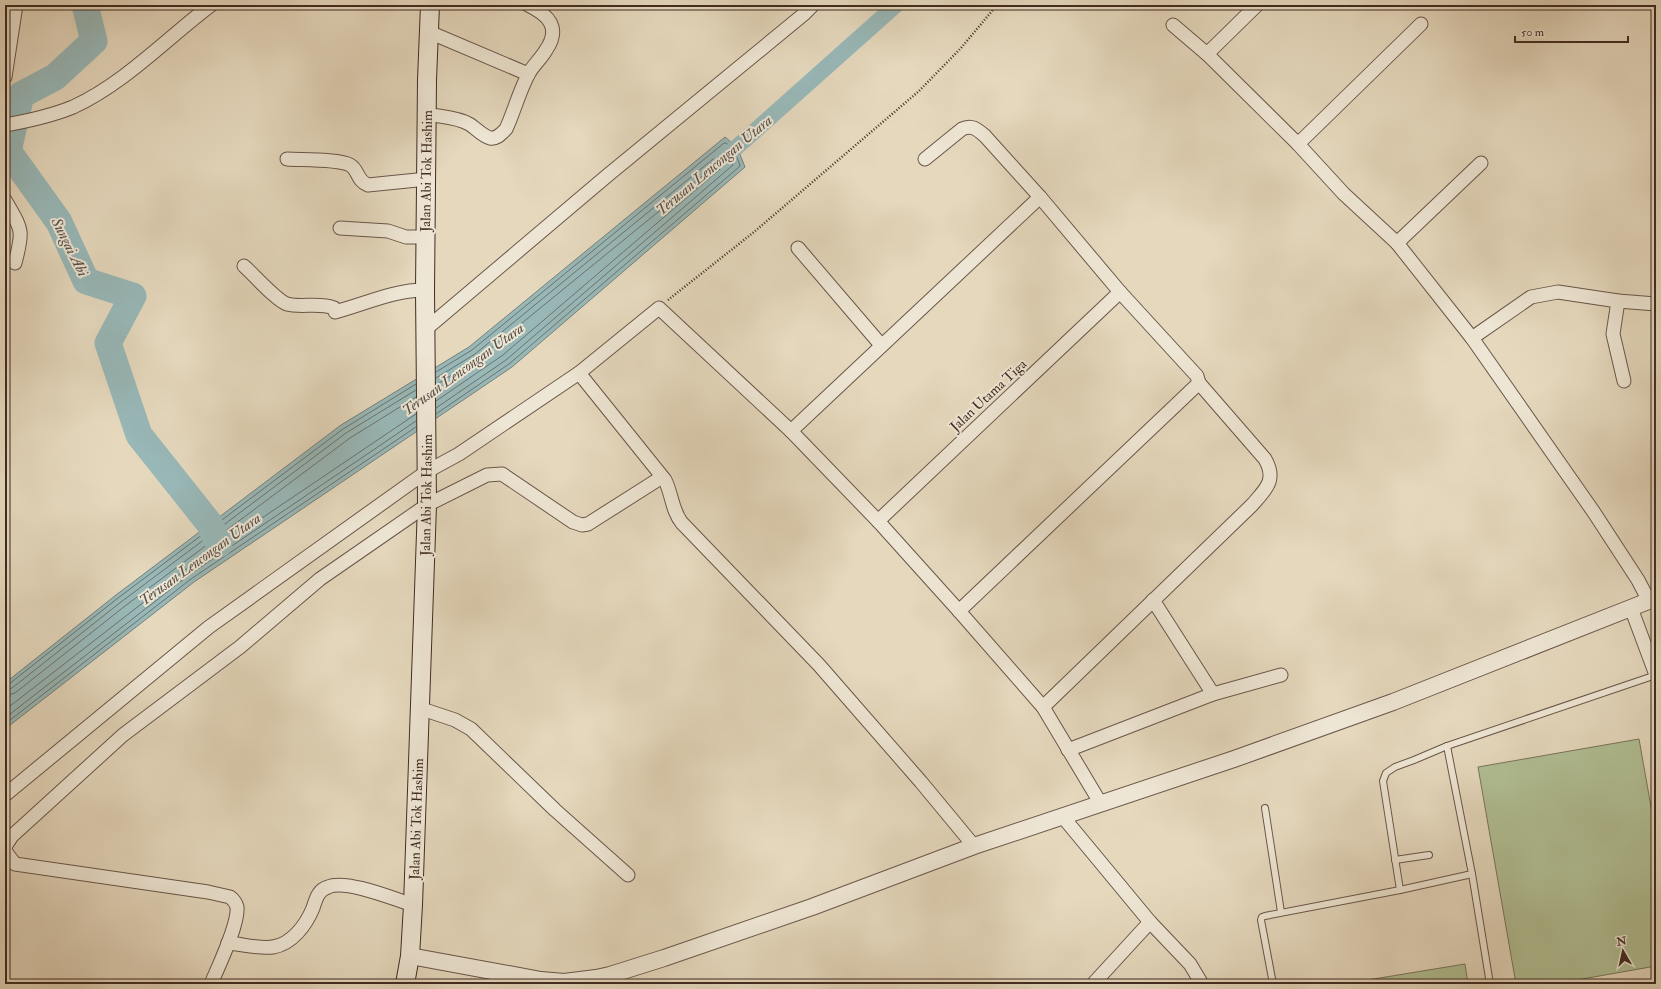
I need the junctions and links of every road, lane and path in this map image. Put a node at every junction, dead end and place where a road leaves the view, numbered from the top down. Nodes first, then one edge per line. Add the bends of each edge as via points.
1 (16, 5) edge
2 (211, 5) edge
3 (430, 5) edge
4 (528, 5) edge
5 (813, 5) edge
6 (998, 5) edge
7 (1257, 5) edge
8 (1421, 24) dead end
9 (1173, 26) dead end
10 (429, 32) junction
11 (1207, 54) junction
12 (528, 74) junction
13 (5, 77) edge
14 (427, 114) junction
15 (5, 125) edge
16 (1298, 144) junction
17 (287, 159) dead end
18 (925, 159) dead end
19 (1481, 163) dead end
20 (427, 179) junction
21 (1040, 197) junction
22 (5, 200) edge
23 (340, 228) dead end
24 (426, 237) junction
25 (1397, 243) junction
26 (798, 248) dead end
27 (15, 263) dead end
28 (244, 266) dead end
29 (425, 290) junction
30 (1120, 292) junction
31 (1618, 301) junction
32 (1656, 304) edge
33 (659, 308) junction
34 (426, 329) junction
35 (1472, 338) junction
36 (881, 345) junction
37 (579, 373) junction
38 (1624, 381) dead end
39 (1199, 383) junction
40 (791, 431) junction
41 (426, 472) junction
42 (662, 477) junction
43 (427, 505) junction
44 (878, 522) junction
45 (1653, 599) edge
46 (1153, 600) junction
47 (1632, 608) junction
48 (959, 611) junction
49 (1281, 675) dead end
50 (1656, 675) edge
51 (1213, 694) junction
52 (1044, 707) junction
53 (419, 708) junction
54 (1446, 746) junction
55 (1068, 750) junction
56 (5, 795) edge
57 (1101, 804) junction
58 (1265, 808) dead end
59 (1063, 817) junction
60 (974, 846) junction
61 (1429, 855) dead end
62 (1395, 860) junction
63 (1472, 874) junction
64 (628, 875) dead end
65 (1400, 890) junction
66 (413, 905) junction
67 (1281, 912) junction
68 (1150, 922) junction
69 (228, 943) junction
70 (410, 956) junction
71 (513, 979) edge
72 (564, 983) edge
73 (211, 984) edge
74 (405, 984) edge
75 (1093, 984) edge
76 (1202, 984) edge
77 (1272, 984) edge
78 (1490, 984) edge

1 - 13 street
2 - 15 street via 107,88 72,107 36,120
3 - 10 main road, Jalan Abi Tok Hashim
4 - 12 street via 546,16 552,24 553,32 546,50
5 - 34 street via 608,174
6 - 33 path via 961,48 918,91 754,232
7 - 11 street
8 - 16 street
9 - 11 street
10 - 12 street
10 - 14 main road, Jalan Abi Tok Hashim
11 - 16 street
12 - 14 street via 506,129 495,137 485,136 469,124
14 - 20 main road, Jalan Abi Tok Hashim
16 - 25 street via 1344,194
17 - 20 street via 347,164 356,170 363,183 368,185
18 - 21 street via 956,133 971,127 985,136
19 - 25 street
20 - 24 main road, Jalan Abi Tok Hashim
21 - 30 street
21 - 36 street
22 - 27 street via 21,233
23 - 24 street via 388,232 406,237
24 - 29 main road, Jalan Abi Tok Hashim
25 - 35 street
26 - 36 street
28 - 29 street via 284,303 329,306 334,308 335,312 397,292
29 - 34 main road, Jalan Abi Tok Hashim
30 - 39 street via 1197,376
30 - 44 street, Jalan Utama Tiga
31 - 32 street
31 - 35 street via 1558,292 1531,297
31 - 38 street via 1613,334
33 - 37 street
33 - 40 street
34 - 41 main road, Jalan Abi Tok Hashim
35 - 45 street
36 - 40 street
37 - 41 street via 459,454
37 - 42 street
39 - 46 street via 1265,459 1271,474 1270,480 1252,505
39 - 48 street
40 - 44 street
41 - 43 main road, Jalan Abi Tok Hashim
41 - 56 street via 209,627
42 - 43 street via 588,524 582,525 573,522 502,474 487,475
42 - 60 street via 682,523 819,665
43 - 53 main road, Jalan Abi Tok Hashim
43 - 69 street via 320,579 240,647 123,735 29,819 6,845 5,851 15,864 230,897 237,906 237,913
44 - 48 street
45 - 47 street
46 - 51 street
46 - 52 street
47 - 50 street
47 - 57 street via 1393,702 1234,760
48 - 52 street
49 - 51 street
50 - 54 lane
51 - 55 street
52 - 55 street
53 - 64 street via 455,720 471,729 555,810
53 - 66 main road, Jalan Abi Tok Hashim
54 - 62 lane via 1395,767 1386,773 1382,781
54 - 63 lane
55 - 57 street
57 - 59 street
58 - 67 lane
59 - 60 street
59 - 68 street
60 - 72 street via 812,907 664,958 596,978
61 - 62 lane
62 - 65 lane
63 - 65 lane
63 - 78 lane
65 - 67 lane
66 - 69 street via 350,886 328,887 318,894 303,925 294,937 285,943 273,947
66 - 70 main road, Jalan Abi Tok Hashim
67 - 77 lane via 1262,917 1261,920
68 - 75 street
68 - 76 street via 1186,959
69 - 73 street
70 - 71 street
70 - 74 main road, Jalan Abi Tok Hashim
71 - 72 street

